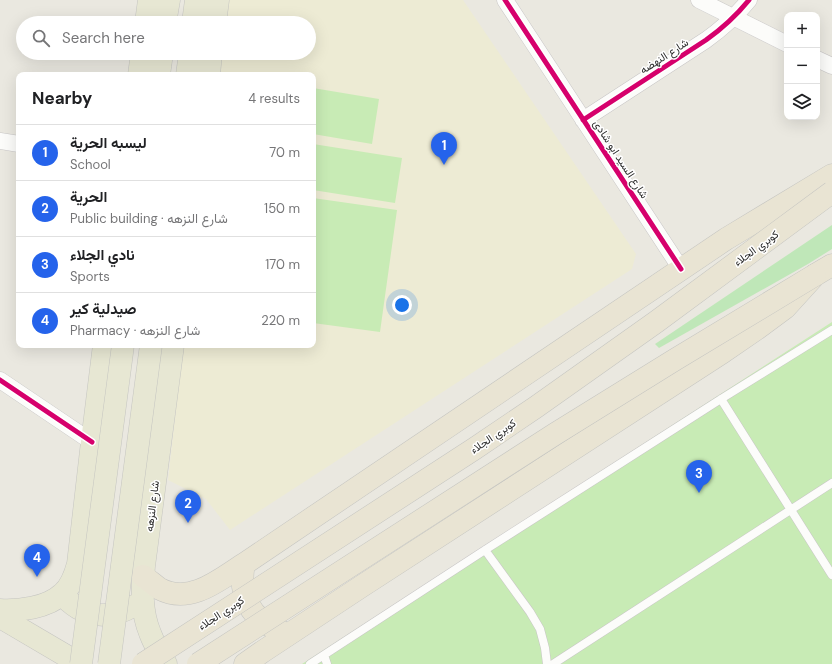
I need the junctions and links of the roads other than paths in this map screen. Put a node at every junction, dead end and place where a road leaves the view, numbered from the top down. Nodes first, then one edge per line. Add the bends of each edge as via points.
1 (149, 0) edge
2 (168, 0) edge
3 (196, 0) edge
4 (218, 0) edge
5 (505, 0) edge
6 (699, 0) edge
7 (749, 0) edge
8 (147, 16) edge
9 (167, 16) edge
10 (194, 16) edge
11 (216, 16) edge
12 (734, 17) junction
13 (784, 42) edge
14 (141, 60) edge
15 (161, 60) edge
16 (189, 60) edge
17 (211, 60) edge
18 (820, 60) edge
19 (832, 66) edge
20 (139, 72) edge
21 (159, 72) edge
22 (187, 72) edge
23 (209, 72) edge
24 (583, 120) junction
25 (0, 141) edge
26 (16, 144) edge
27 (832, 175) edge
28 (832, 192) edge
29 (681, 269) junction
30 (824, 270) edge
31 (831, 332) edge
32 (104, 348) edge
33 (123, 348) edge
34 (151, 348) edge
35 (173, 348) edge
36 (0, 380) edge
37 (721, 399) junction
38 (92, 442) junction
39 (832, 483) edge
40 (790, 510) junction
41 (485, 550) junction
42 (244, 564) junction
43 (143, 576) junction
44 (832, 576) edge
45 (62, 594) junction
46 (142, 600) junction
47 (0, 610) edge
48 (0, 617) edge
49 (292, 632) junction
50 (324, 655) junction
51 (80, 664) edge
52 (110, 664) edge
53 (143, 664) edge
54 (166, 664) edge
55 (198, 664) edge
56 (246, 664) edge
57 (310, 664) edge
58 (327, 664) edge
59 (547, 664) edge
60 (553, 664) edge

1 - 8 main road
2 - 9 main road
3 - 10 main road
4 - 11 main road
5 - 24 street, شارع السيد ابو شادى
6 - 12 street
7 - 12 street, شارع النهضه
12 - 13 street
12 - 24 street, شارع النهضه via 706,40
14 - 20 main road
15 - 21 main road
16 - 22 main road
17 - 23 main road
18 - 19 street
24 - 29 street, شارع السيد ابو شادى
25 - 26 street
27 - 29 highway
28 - 53 highway, كوبري الجلاء, bridge via 536,407
29 - 42 highway
30 - 49 highway via 785,308 723,352
30 - 55 highway, bridge via 554,434
31 - 37 lane
32 - 38 main road
33 - 51 main road, bridge
34 - 52 main road, bridge
35 - 43 main road, شارع النزهه
36 - 38 street
37 - 40 lane
37 - 41 lane
38 - 45 main road via 78,564 73,580
39 - 40 lane
40 - 44 lane
40 - 60 lane
41 - 50 lane
41 - 59 lane via 540,629 546,648
42 - 43 highway via 206,588 191,593 175,594 160,588
42 - 49 highway via 243,592 251,610 265,623 282,631
43 - 46 main road, شارع النزهه
45 - 46 main road via 77,608 106,615 126,611
45 - 47 main road via 50,602 33,607
46 - 54 main road, شارع النزهه via 150,633
48 - 51 main road
49 - 56 highway
50 - 57 lane
50 - 58 lane

